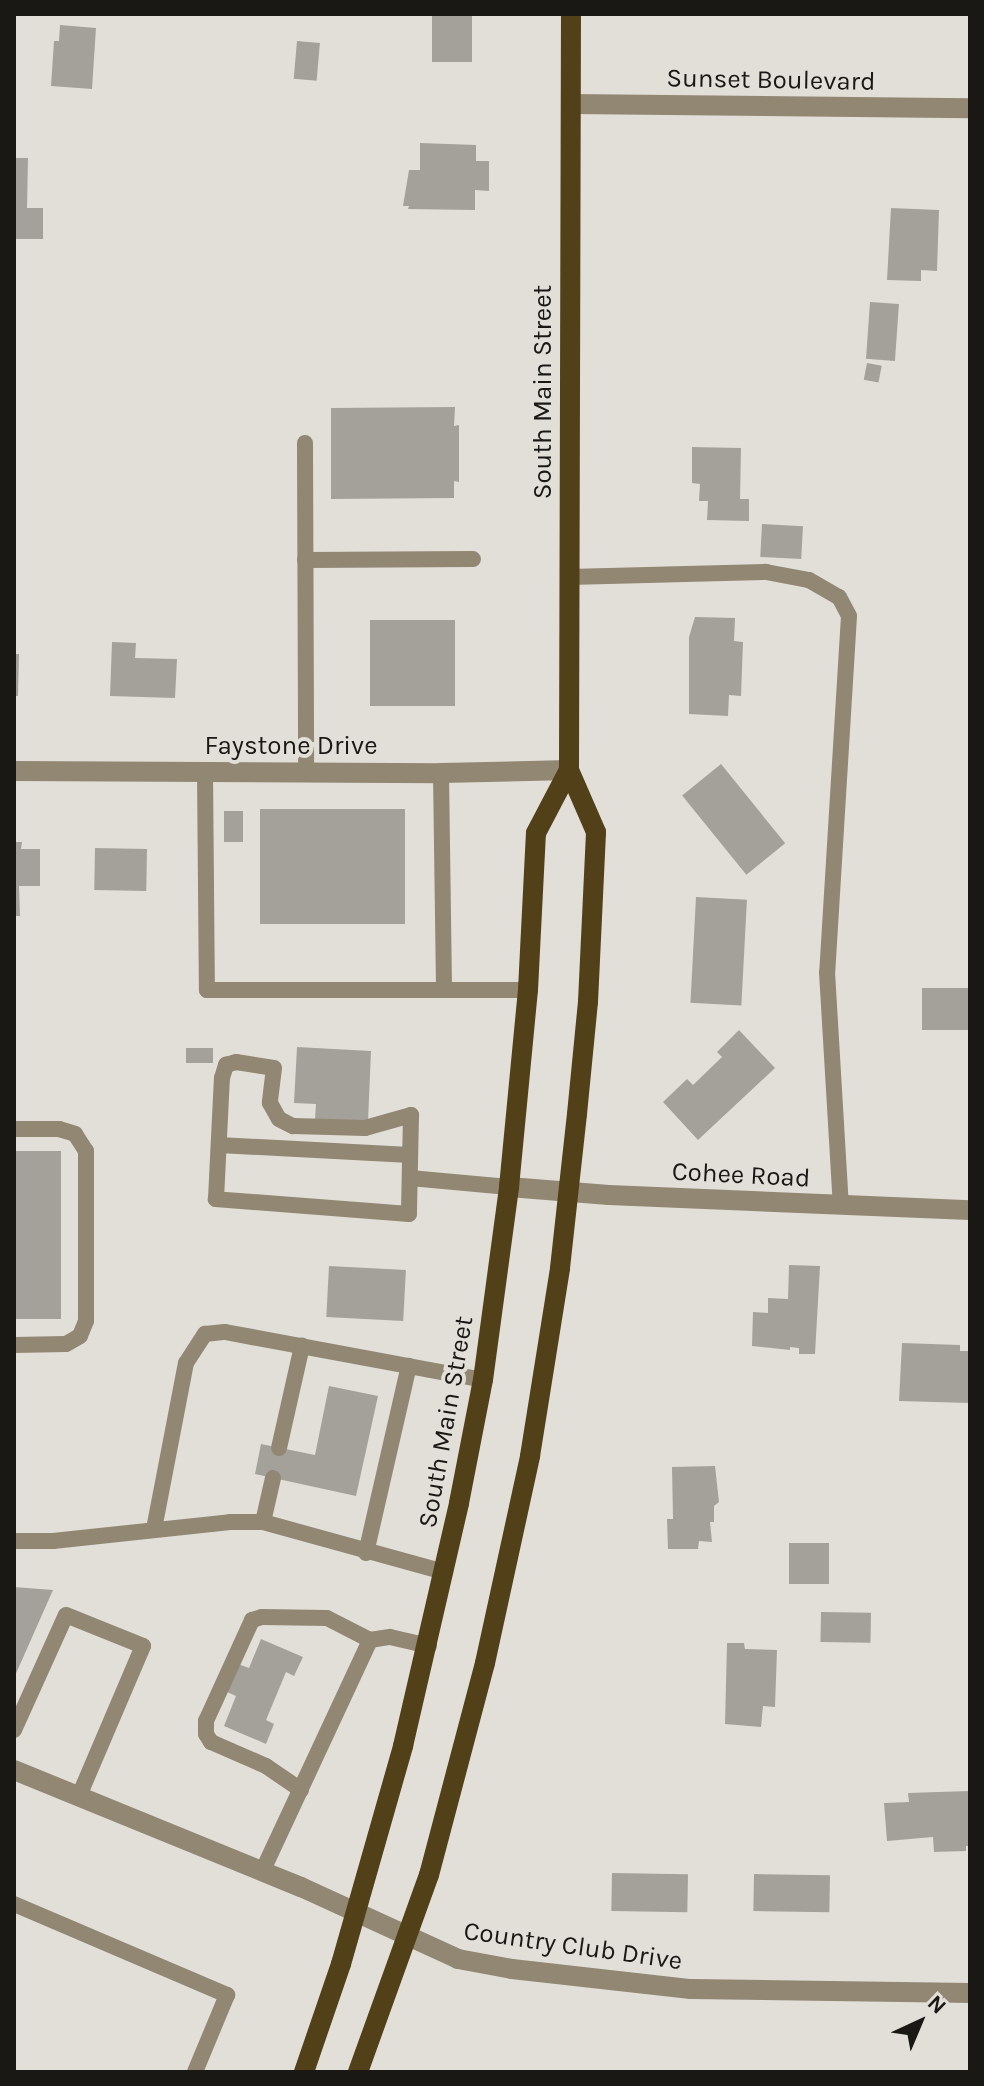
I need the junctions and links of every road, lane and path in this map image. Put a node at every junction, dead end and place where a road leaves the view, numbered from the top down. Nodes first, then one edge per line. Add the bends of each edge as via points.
1 (571, 14) edge
2 (571, 104) junction
3 (970, 108) edge
4 (305, 443) dead end
5 (473, 559) dead end
6 (305, 560) junction
7 (569, 577) junction
8 (569, 770) junction
9 (14, 771) edge
10 (205, 772) junction
11 (306, 773) junction
12 (441, 773) junction
13 (444, 989) junction
14 (528, 990) junction
15 (14, 1129) edge
16 (219, 1145) junction
17 (410, 1155) junction
18 (410, 1178) junction
19 (509, 1187) junction
20 (568, 1192) junction
21 (841, 1206) junction
22 (970, 1210) edge
23 (14, 1345) edge
24 (302, 1346) junction
25 (409, 1366) junction
26 (483, 1380) junction
27 (279, 1448) dead end
28 (273, 1478) dead end
29 (263, 1522) junction
30 (154, 1529) junction
31 (14, 1541) edge
32 (366, 1553) junction
33 (445, 1572) junction
34 (370, 1640) junction
35 (429, 1646) junction
36 (14, 1730) edge
37 (14, 1770) edge
38 (301, 1790) junction
39 (79, 1796) junction
40 (262, 1872) junction
41 (14, 1904) edge
42 (356, 1912) junction
43 (407, 1935) junction
44 (970, 1993) edge
45 (195, 2072) edge
46 (304, 2072) edge
47 (358, 2072) edge

1 - 2 main road, South Main Street
2 - 3 street, Sunset Boulevard
2 - 7 main road, South Main Street
4 - 6 lane
5 - 6 lane
6 - 11 lane
7 - 8 main road, South Main Street
7 - 21 lane via 766,572 809,580 839,597 849,616 827,972
8 - 12 street, Faystone Drive
8 - 14 main road, South Main Street via 536,833
8 - 20 main road, South Main Street via 596,832 588,1002
9 - 10 street, Faystone Drive
10 - 11 street, Faystone Drive
10 - 13 lane via 207,990
11 - 12 street, Faystone Drive
12 - 13 lane
13 - 14 lane
14 - 19 main road, South Main Street
15 - 23 lane via 59,1129 75,1134 86,1151 86,1321 80,1336 66,1344
16 - 17 lane
16 - 17 lane via 222,1078 226,1065 236,1062 274,1068 270,1103 279,1119 293,1126 365,1128 411,1115
16 - 18 lane via 216,1199 409,1214
17 - 18 lane
18 - 19 lane
19 - 20 street, Cohee Road
19 - 26 main road, South Main Street
20 - 21 street, Cohee Road
20 - 43 main road, South Main Street via 522,1493 458,1770
21 - 22 street, Cohee Road
24 - 25 lane
24 - 27 lane
24 - 30 lane via 225,1332 205,1334 195,1346 186,1363
25 - 26 lane
25 - 32 lane
26 - 33 main road, South Main Street
28 - 29 lane
29 - 30 lane
29 - 32 lane
30 - 31 lane
32 - 33 lane
33 - 35 main road, South Main Street
34 - 35 lane via 390,1637
34 - 38 lane
34 - 38 lane via 327,1618 262,1617 252,1620 244,1634 206,1721 206,1734 211,1742 266,1766
35 - 42 main road, South Main Street
36 - 39 lane via 66,1615 143,1646
37 - 39 street, Country Club Drive
38 - 40 lane
39 - 40 street, Country Club Drive
40 - 42 street, Country Club Drive
41 - 45 lane via 227,1995
42 - 43 street, Country Club Drive
42 - 46 main road, South Main Street
43 - 44 street, Country Club Drive via 471,1961 691,1989
43 - 47 main road, South Main Street

